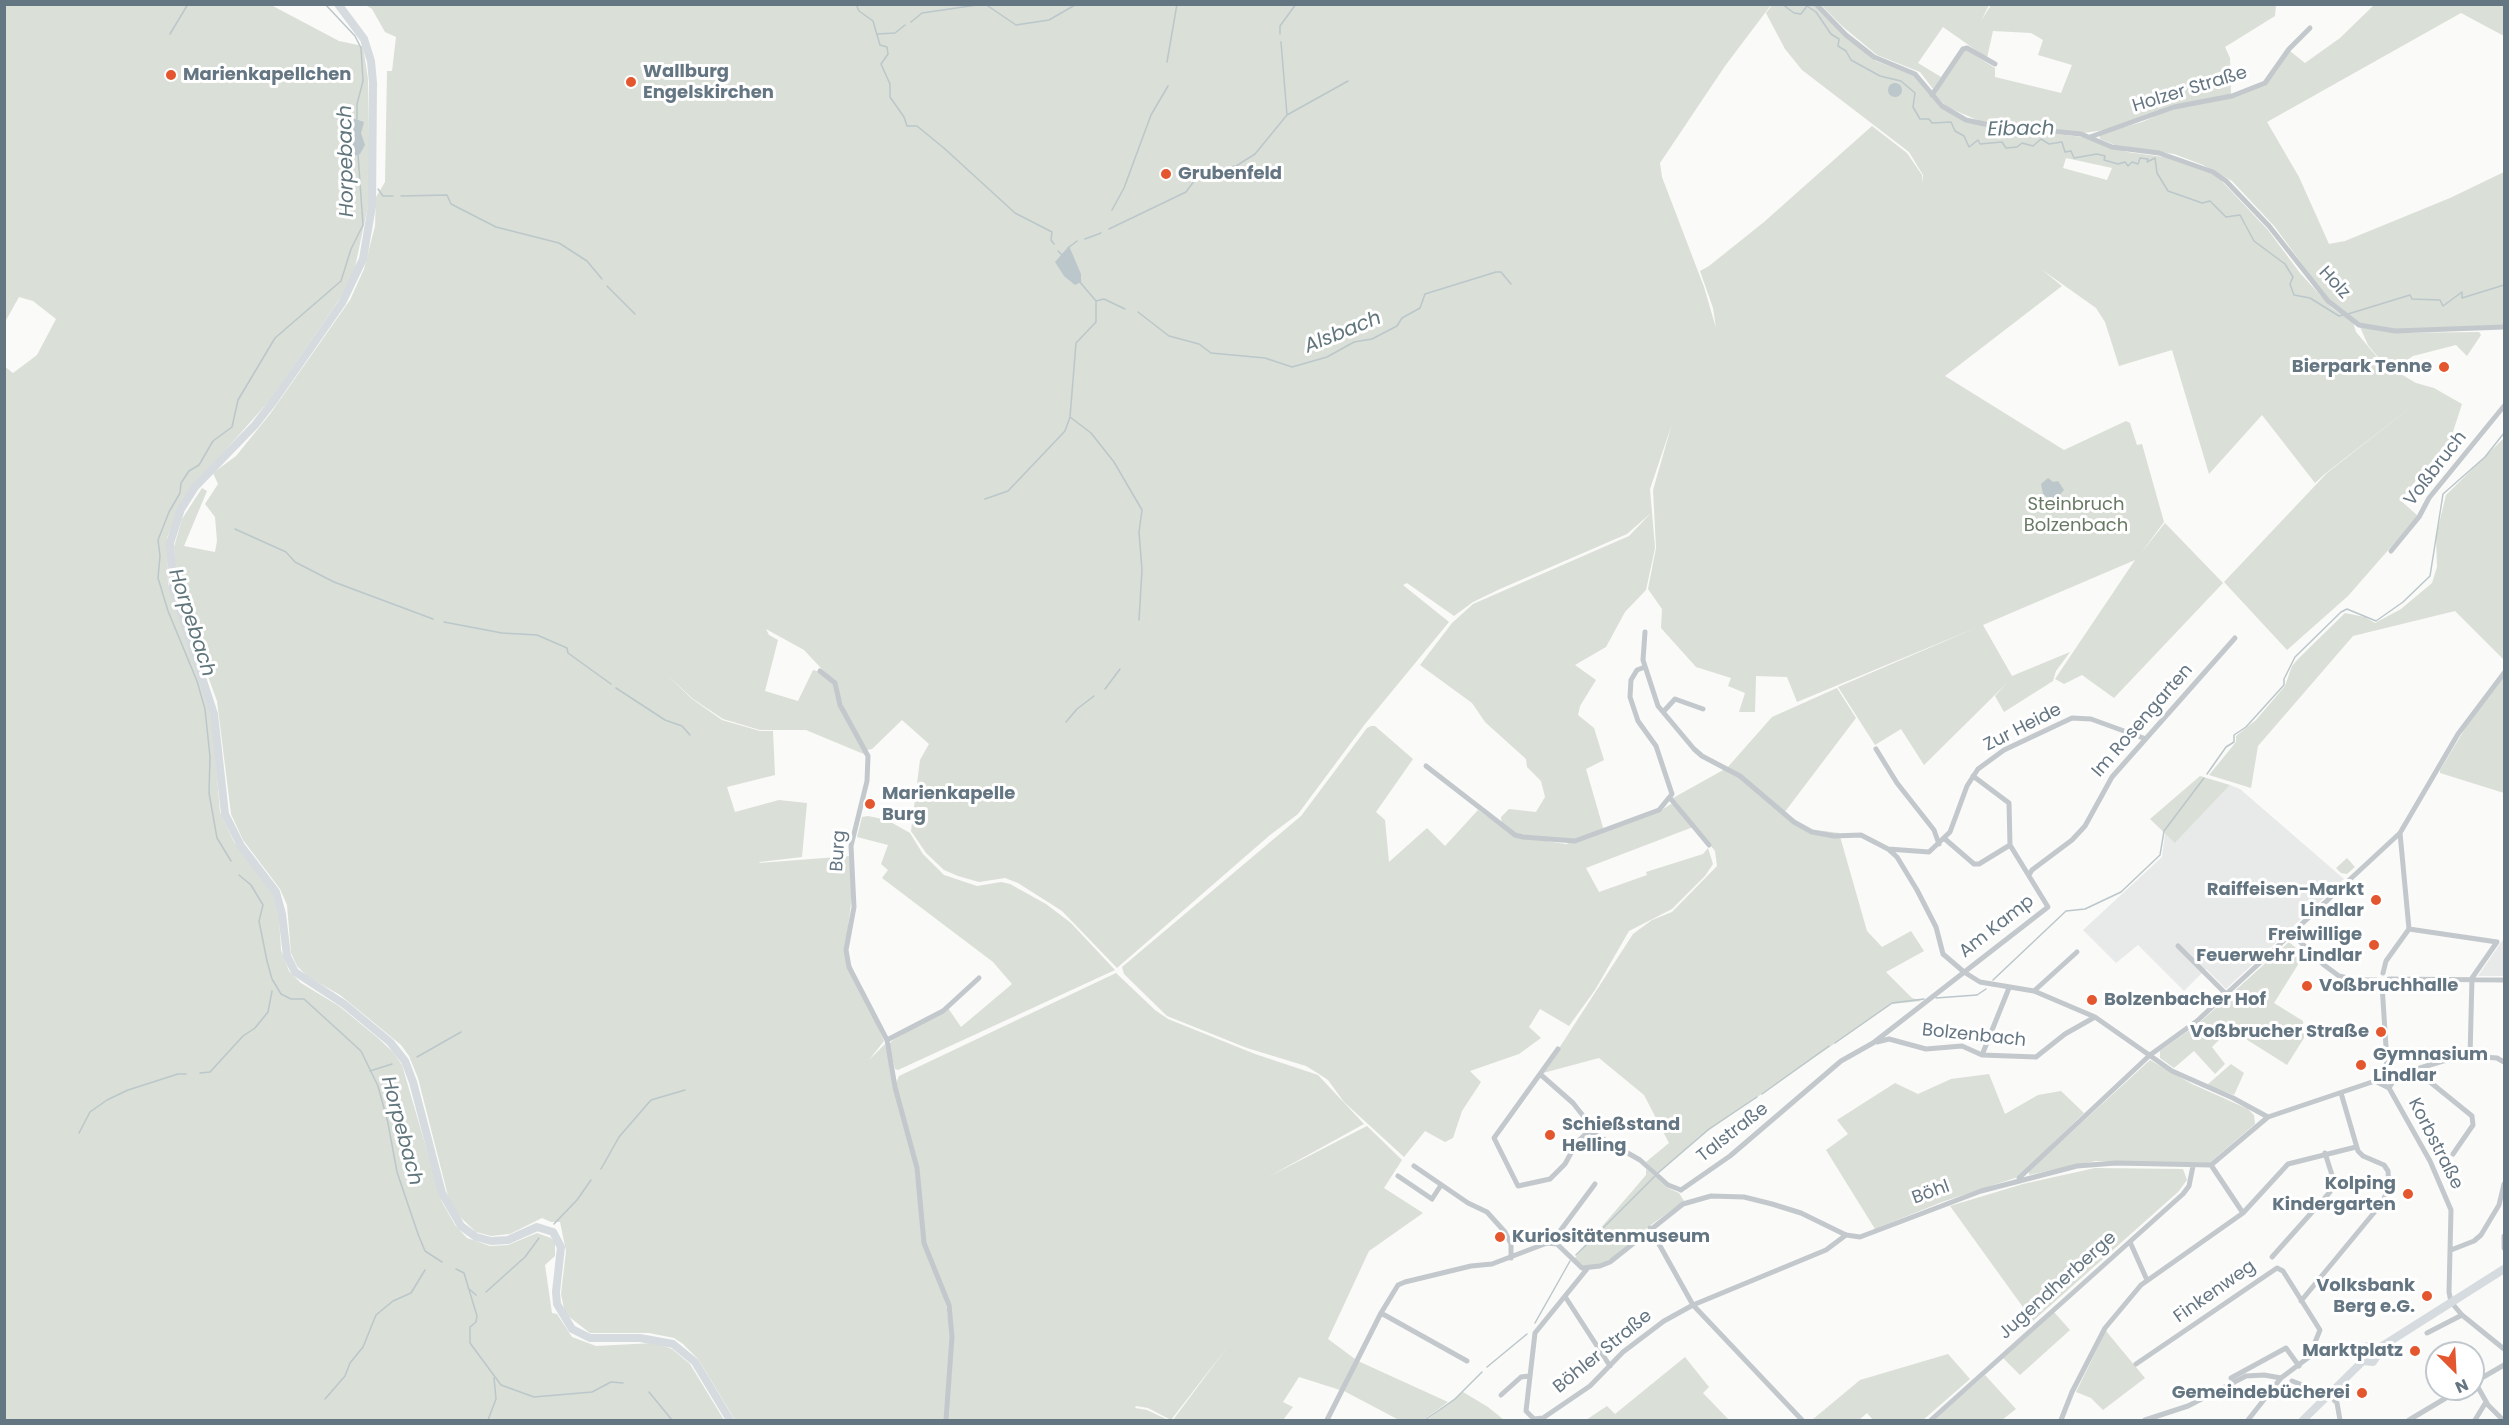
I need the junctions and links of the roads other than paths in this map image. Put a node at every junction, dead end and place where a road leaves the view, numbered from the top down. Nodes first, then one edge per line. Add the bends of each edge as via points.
1 (338, 4) edge
2 (1816, 4) edge
3 (2310, 28) dead end
4 (1995, 64) dead end
5 (1932, 95) junction
6 (2090, 137) junction
7 (2226, 181) joint
8 (2505, 327) edge
9 (2504, 409) edge
10 (2391, 551) dead end
11 (1645, 632) dead end
12 (2235, 638) dead end
13 (1645, 667) junction
14 (820, 670) dead end
15 (2505, 672) edge
16 (1703, 709) dead end
17 (1664, 711) junction
18 (2146, 739) junction
19 (1876, 749) dead end
20 (1426, 766) dead end
21 (1973, 776) junction
22 (1670, 798) junction
23 (2400, 833) junction
24 (1945, 839) junction
25 (1939, 844) junction
26 (1709, 845) dead end
27 (2010, 845) junction
28 (1888, 849) junction
29 (2029, 875) junction
30 (2409, 929) junction
31 (2291, 933) junction
32 (2178, 946) dead end
33 (2077, 952) dead end
34 (1964, 972) junction
35 (2383, 973) junction
36 (979, 978) dead end
37 (2472, 978) junction
38 (2389, 979) junction
39 (2376, 980) junction
40 (2505, 980) edge
41 (2382, 985) junction
42 (2009, 987) junction
43 (2034, 991) junction
44 (2225, 993) junction
45 (2095, 1017) junction
46 (887, 1040) junction
47 (1873, 1043) junction
48 (1558, 1049) dead end
49 (1982, 1055) junction
50 (2150, 1055) junction
51 (2470, 1056) junction
52 (2505, 1062) edge
53 (2414, 1069) junction
54 (2383, 1071) junction
55 (1540, 1074) junction
56 (2397, 1075) junction
57 (2375, 1081) junction
58 (2389, 1088) junction
59 (2341, 1093) junction
60 (2268, 1117) junction
61 (1589, 1131) junction
62 (2356, 1147) junction
63 (2325, 1153) junction
64 (2453, 1154) dead end
65 (2211, 1165) junction
66 (1414, 1166) dead end
67 (2193, 1166) junction
68 (1398, 1176) dead end
69 (2018, 1180) junction
70 (1595, 1184) dead end
71 (2505, 1184) edge
72 (1442, 1185) junction
73 (1681, 1190) junction
74 (1687, 1202) junction
75 (2502, 1207) edge
76 (2243, 1213) junction
77 (1650, 1228) junction
78 (1846, 1235) junction
79 (2505, 1236) edge
80 (2130, 1242) junction
81 (1557, 1244) junction
82 (2505, 1248) edge
83 (2451, 1250) junction
84 (2272, 1257) dead end
85 (1511, 1258) junction
86 (1587, 1269) junction
87 (2505, 1269) edge
88 (2147, 1280) junction
89 (1566, 1298) junction
90 (2301, 1301) junction
91 (2451, 1302) junction
92 (1694, 1305) junction
93 (1381, 1313) junction
94 (2462, 1315) junction
95 (2427, 1334) dead end
96 (2505, 1349) edge
97 (2376, 1350) junction
98 (1467, 1360) dead end
99 (2363, 1361) junction
100 (2136, 1364) dead end
101 (2505, 1365) edge
102 (1610, 1366) junction
103 (2299, 1366) junction
104 (1529, 1376) junction
105 (2485, 1376) edge
106 (2231, 1378) dead end
107 (2281, 1378) junction
108 (2292, 1381) dead end
109 (1501, 1395) dead end
110 (2329, 1395) junction
111 (2441, 1401) edge
112 (2486, 1402) joint
113 (2491, 1409) junction
114 (2482, 1411) junction
115 (730, 1420) edge
116 (946, 1420) edge
117 (1327, 1420) edge
118 (1802, 1420) edge
119 (1930, 1420) edge
120 (2061, 1420) edge
121 (2145, 1420) edge
122 (2248, 1420) edge
123 (2303, 1420) edge
124 (2340, 1420) edge
125 (2409, 1420) edge
126 (2475, 1420) edge
127 (2503, 1420) edge

1 - 115 street via 364,39 371,61 372,212 367,246 342,303 264,413 195,487 171,536 171,580 214,714 225,814 241,846 276,892 287,956 295,972 363,1020 394,1046 405,1061 442,1193 457,1222 472,1235 490,1241 508,1240 537,1227 554,1232 561,1247 557,1304 573,1329 590,1338 654,1338 674,1344 695,1362
2 - 5 street, Holzer Straße via 1874,57 1920,77
3 - 6 street, Holzer Straße via 2265,83 2232,96 2174,107
4 - 5 street via 1963,49
5 - 6 street, Holzer Straße via 1952,113 1977,123
6 - 7 street, Holzer Straße via 2112,147 2178,159
7 - 8 street, Holz via 2269,226 2302,271 2353,321 2395,331
9 - 10 street, Voßbruch via 2429,498
11 - 13 street
12 - 18 street, Im Rosengarten
13 - 17 street via 1658,706
13 - 22 street via 1637,670 1631,680 1630,697 1638,721 1656,746
14 - 46 street, Burg via 834,683 840,705 868,756 867,781 851,846 854,907 846,950 849,967
15 - 23 street via 2458,734
16 - 17 street via 1675,699
17 - 28 street via 1702,756 1740,776 1794,822 1823,836 1861,835
18 - 21 street, Zur Heide via 2091,719 2072,718 2004,750
18 - 29 street, Im Rosengarten via 2102,791 2085,826
19 - 25 street via 1934,830
20 - 22 street via 1515,835 1523,837 1575,841 1659,810
21 - 24 street, Zur Heide
21 - 27 street via 2009,802
22 - 26 street
23 - 30 street
23 - 31 street
24 - 25 street, Zur Heide
24 - 27 street via 1974,864
25 - 28 street, Zur Heide via 1922,853
27 - 29 street, Am Kamp
28 - 34 street via 1917,890 1936,927 1943,954
29 - 34 street, Am Kamp via 2048,907
30 - 35 street via 2386,961
30 - 37 street via 2497,942
31 - 39 street via 2339,976
31 - 44 street
32 - 44 street
33 - 43 street
34 - 42 street via 1980,982
34 - 47 street, Talstraße
35 - 38 street
35 - 39 street
36 - 46 street via 943,1011
37 - 38 street
37 - 40 street
37 - 51 street
38 - 41 street
39 - 41 street
41 - 54 street
42 - 43 street
42 - 49 street
43 - 45 street
44 - 50 street via 2197,1021
45 - 49 street, Bolzenbach via 2065,1034 2036,1058
45 - 50 street
46 - 116 street, Burg via 917,1168 924,1243 949,1305 952,1337
47 - 49 street, Bolzenbach via 1889,1039 1926,1049 1962,1046
47 - 73 street, Talstraße via 1841,1061 1730,1156
48 - 55 street
50 - 60 street via 2180,1075
50 - 69 street
51 - 52 street
51 - 53 street
53 - 56 street
53 - 64 street via 2472,1116 2473,1125
54 - 56 street
54 - 57 street
55 - 61 street via 1573,1103 1588,1122
55 - 61 street via 1494,1138 1518,1186 1550,1179
56 - 58 street
57 - 58 street, Korbstraße
57 - 59 street
58 - 83 street, Korbstraße via 2430,1161 2451,1210
59 - 60 street
59 - 62 street
60 - 65 street
61 - 73 street
62 - 63 street via 2336,1154
62 - 90 street via 2363,1156 2384,1165 2389,1188 2382,1203
63 - 76 street via 2288,1164
63 - 84 street via 2332,1175 2330,1192
65 - 67 street, Böhl
65 - 76 street
66 - 72 street
67 - 69 street, Böhl via 2093,1163
67 - 80 street, Jugendherberge via 2189,1186
68 - 72 street via 1432,1199
69 - 78 street, Böhl via 1927,1209 1870,1234
70 - 81 street via 1560,1231
71 - 75 street
72 - 85 street via 1487,1212 1505,1232 1511,1244
73 - 74 street
74 - 77 street
74 - 78 street via 1711,1196 1744,1197 1801,1213
75 - 83 street via 2474,1241
76 - 88 street
77 - 86 street via 1610,1262
77 - 92 street
78 - 92 street, Böhler Straße via 1826,1250
79 - 82 street
80 - 88 street
80 - 119 street, Jugendherberge
81 - 85 street via 1547,1243
81 - 86 street
83 - 91 street, Korbstraße
85 - 93 street via 1405,1282 1398,1285
86 - 89 street
87 - 91 street
88 - 120 street via 2105,1328
89 - 102 street
89 - 104 street via 1535,1333
90 - 100 street, Finkenweg via 2283,1271 2271,1270
90 - 103 street via 2320,1330 2313,1350
91 - 94 street
91 - 97 street
92 - 102 street, Böhler Straße via 1647,1332
92 - 118 street
93 - 98 street
93 - 117 street
94 - 95 street
94 - 96 street
97 - 99 street via 2373,1362
97 - 99 street via 2362,1348
99 - 110 street
101 - 105 street
102 - 104 street, Böhler Straße via 1590,1386 1543,1418 1531,1418 1526,1411
103 - 106 street via 2286,1348
103 - 107 street
104 - 109 street via 1521,1377
107 - 121 street via 2246,1376 2188,1406
107 - 122 street
108 - 110 street
110 - 123 street
110 - 124 street via 2337,1403
111 - 125 street
112 - 113 street
112 - 114 street
113 - 114 street
113 - 127 street
114 - 126 street

